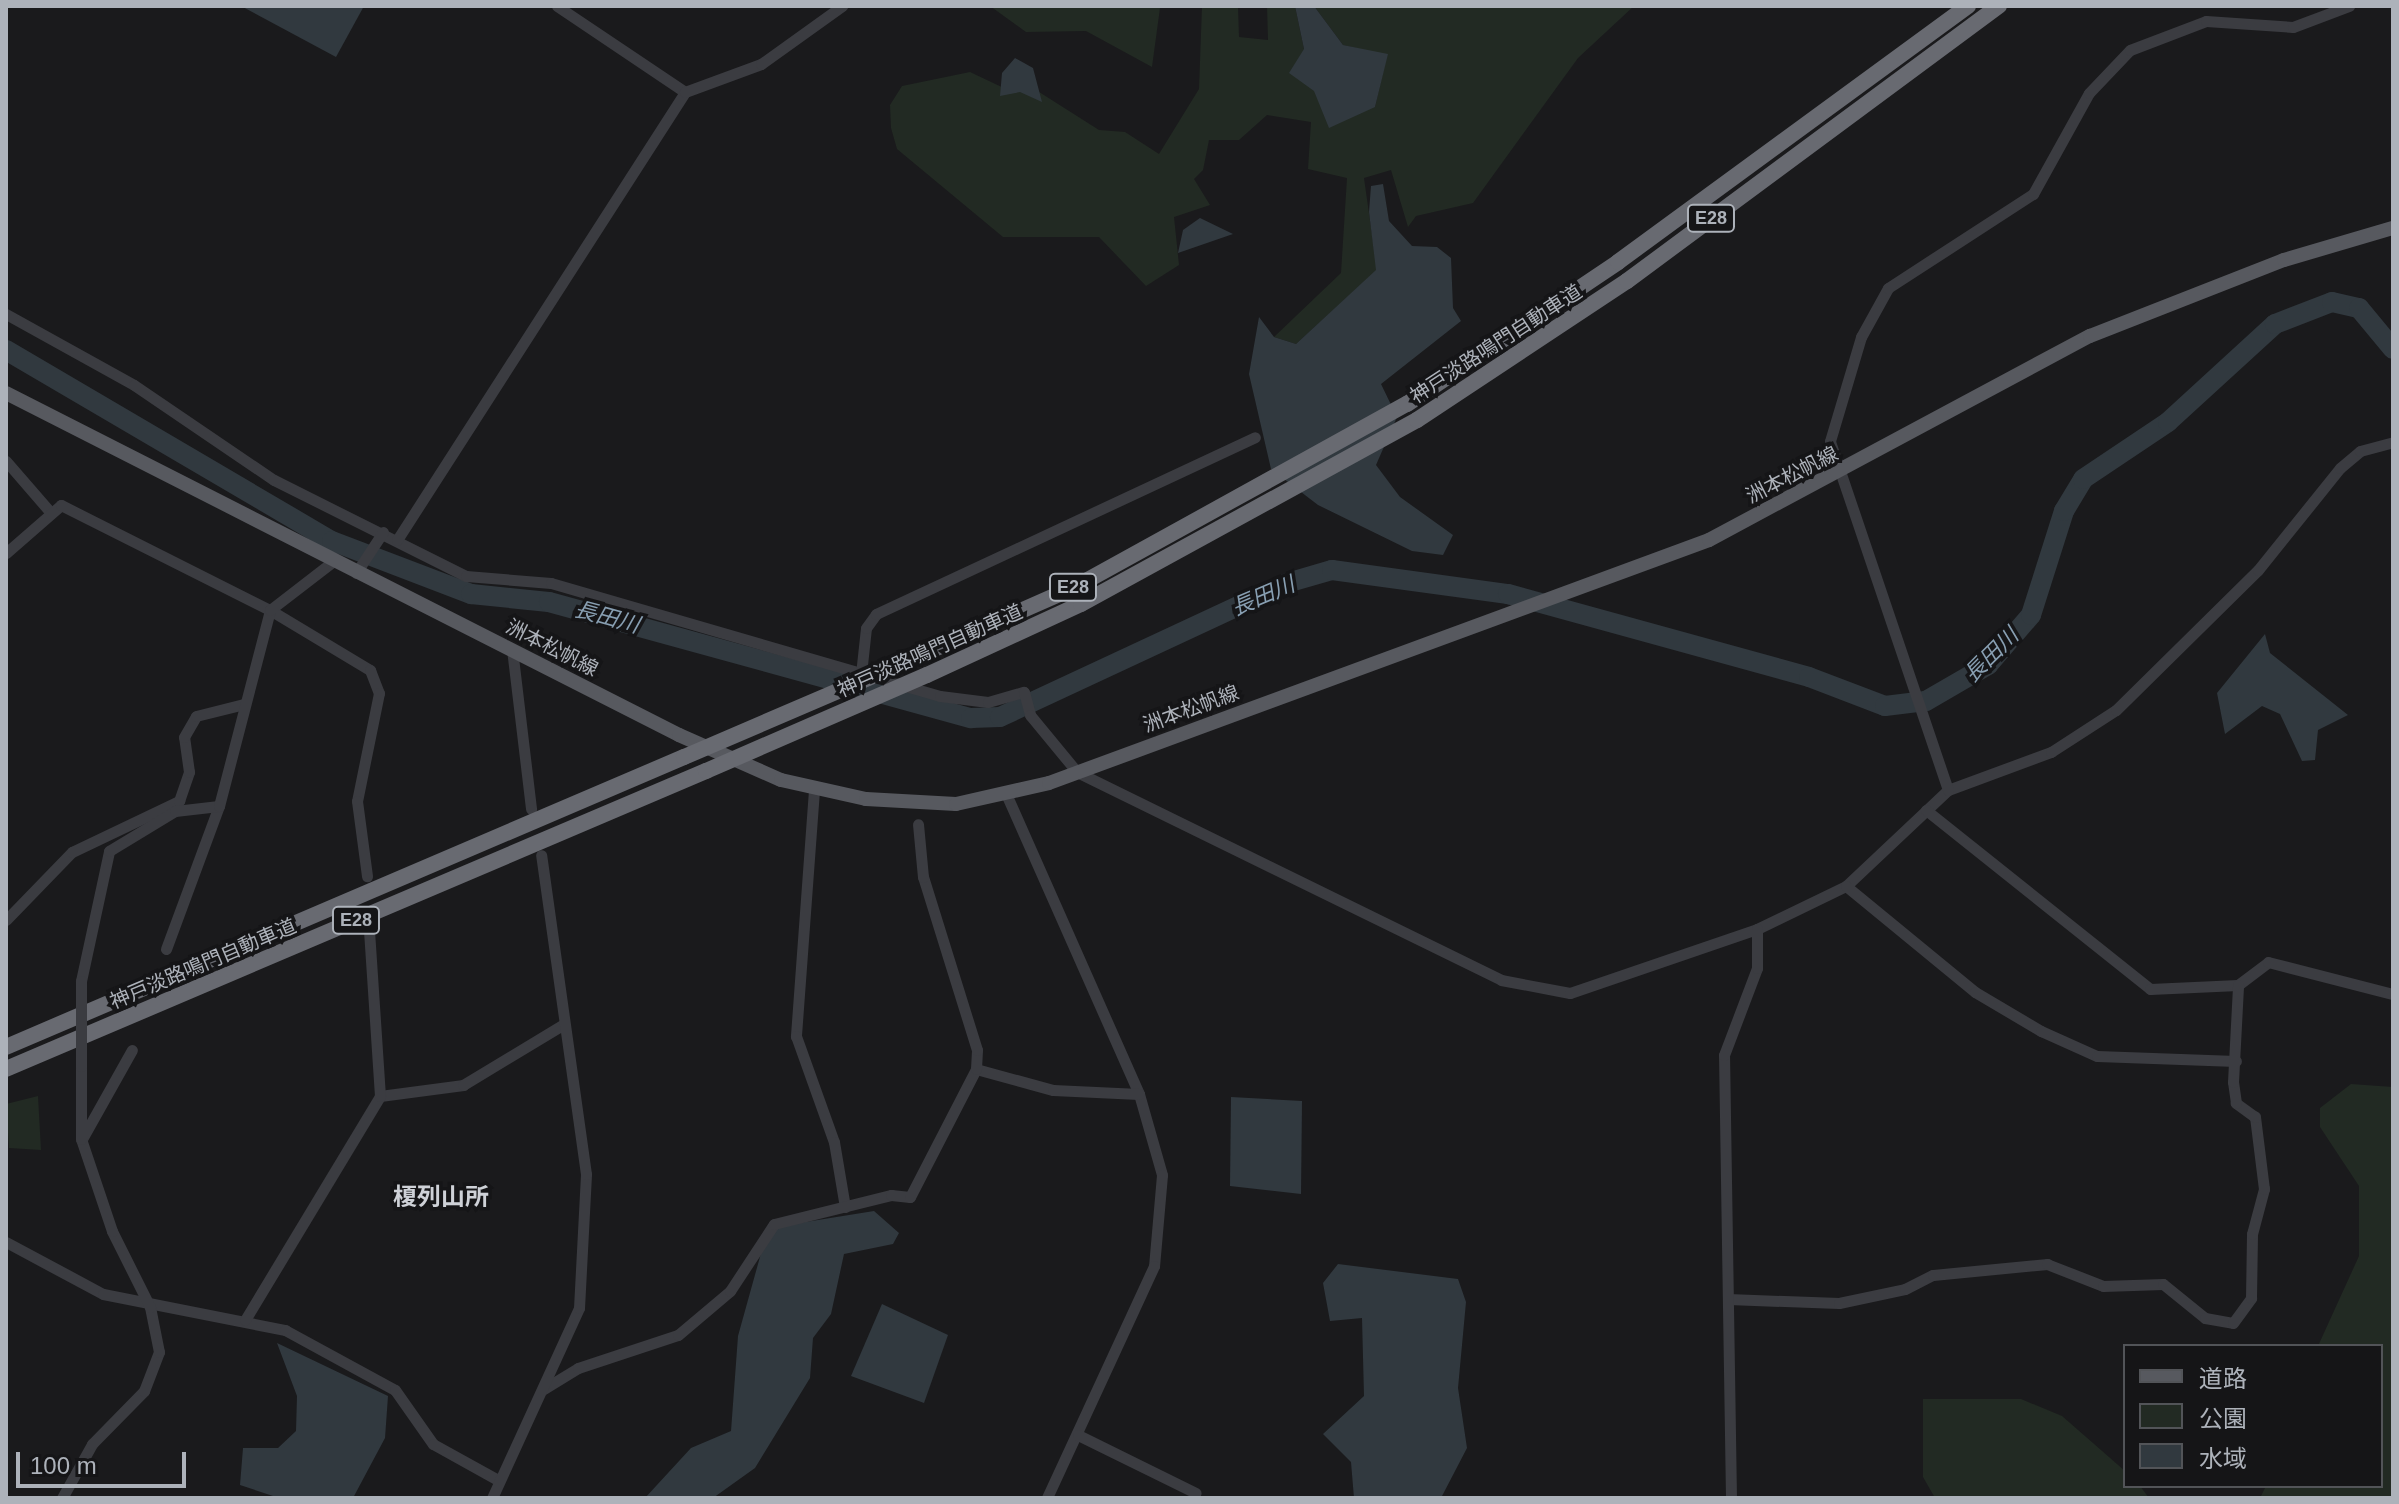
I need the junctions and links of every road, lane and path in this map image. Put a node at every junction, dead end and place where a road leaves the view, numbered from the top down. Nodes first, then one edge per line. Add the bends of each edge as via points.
1 (557, 6) edge
2 (842, 6) edge
3 (1968, 6) edge
4 (1999, 6) edge
5 (2349, 6) edge
6 (685, 92) junction
7 (2393, 228) edge
8 (6, 314) edge
9 (6, 393) edge
10 (1255, 437) dead end
11 (2393, 442) edge
12 (6, 461) edge
13 (1840, 473) junction
14 (51, 513) junction
15 (383, 532) junction
16 (397, 540) junction
17 (6, 553) edge
18 (332, 562) junction
19 (356, 573) junction
20 (270, 610) junction
21 (512, 649) junction
22 (861, 674) junction
23 (244, 704) junction
24 (1077, 772) junction
25 (814, 790) junction
26 (1948, 790) junction
27 (1007, 796) junction
28 (219, 806) junction
29 (531, 809) dead end
30 (1926, 810) junction
31 (918, 824) dead end
32 (541, 855) dead end
33 (367, 876) dead end
34 (1846, 886) junction
35 (6, 920) edge
36 (1757, 929) junction
37 (369, 932) dead end
38 (166, 949) dead end
39 (2238, 985) junction
40 (2393, 994) edge
41 (564, 1024) junction
42 (6, 1047) edge
43 (132, 1050) dead end
44 (2236, 1061) junction
45 (6, 1069) edge
46 (976, 1069) junction
47 (1139, 1094) junction
48 (380, 1096) junction
49 (81, 1139) junction
50 (845, 1207) junction
51 (6, 1242) edge
52 (1728, 1299) junction
53 (150, 1307) junction
54 (245, 1320) junction
55 (542, 1390) junction
56 (1078, 1435) junction
57 (498, 1480) junction
58 (1196, 1493) dead end
59 (65, 1496) edge
60 (492, 1498) edge
61 (1047, 1498) edge
62 (1731, 1498) edge

1 - 6 street
2 - 6 street via 761,64
3 - 42 highway, 神戸淡路鳴門自動車道 / E28, bridge via 1618,262 1407,404 1252,494 1075,587
4 - 45 highway, 神戸淡路鳴門自動車道 / E28, bridge via 1627,281 1417,420 1259,511 927,675
5 - 13 street via 2293,27 2235,20 2183,27 2130,50 2103,73 2033,194 1888,288 1861,337 1833,419 1830,441
6 - 16 street
7 - 13 main road, 洲本松帆線 via 2284,260 2090,336
8 - 15 street via 134,385 274,480
9 - 18 main road, 洲本松帆線
10 - 22 street via 876,614 866,628
11 - 26 street via 2360,451 2340,468 2258,570 2116,710 2051,752
12 - 14 street
13 - 24 main road, 洲本松帆線 via 1709,540
13 - 26 street
14 - 17 street
14 - 20 street via 61,505
15 - 16 street
15 - 19 street
16 - 22 street via 466,576 551,583
18 - 19 main road, 洲本松帆線
18 - 20 street
19 - 21 main road, 洲本松帆線
20 - 23 street
20 - 33 street via 370,670 379,693 357,801
21 - 25 main road, 洲本松帆線 via 679,735
21 - 29 street
22 - 24 street via 988,702 1024,692 1030,715
23 - 28 street
23 - 35 street via 196,716 184,737 189,772 179,801 72,852
24 - 27 main road, 洲本松帆線
24 - 36 street via 1518,986 1570,993
25 - 27 main road, 洲本松帆線 via 918,805
25 - 50 street via 796,1036 834,1142
26 - 30 street
27 - 47 street
28 - 38 street
28 - 49 street, bridge via 175,811 109,851 81,981
30 - 34 street
30 - 39 street via 2150,989
31 - 46 street via 923,877 970,1020
32 - 41 street
34 - 36 street
34 - 44 street via 1975,992 2041,1031 2070,1038 2097,1056
36 - 52 street via 1757,968 1724,1055
37 - 48 street
39 - 40 street via 2268,962
39 - 44 street
41 - 48 street via 463,1085
41 - 55 street via 586,1174 582,1269 572,1332
43 - 49 street
44 - 52 street via 2236,1103 2255,1117 2264,1189 2252,1234 2251,1298 2233,1323 2205,1318 2163,1284 2103,1286 2047,1264 1933,1275 1905,1289 1839,1303
46 - 47 street via 1053,1090
46 - 50 street via 910,1197
47 - 56 street via 1162,1175 1161,1234 1154,1266
48 - 54 street
49 - 53 street via 112,1231
50 - 55 street via 768,1228 730,1291 678,1335 578,1368
51 - 53 street via 103,1294
52 - 62 street
53 - 54 street
53 - 59 street via 159,1352 144,1391 92,1444
54 - 57 street via 285,1330 395,1390 433,1444
55 - 57 street
56 - 58 street
56 - 61 street
57 - 60 street

